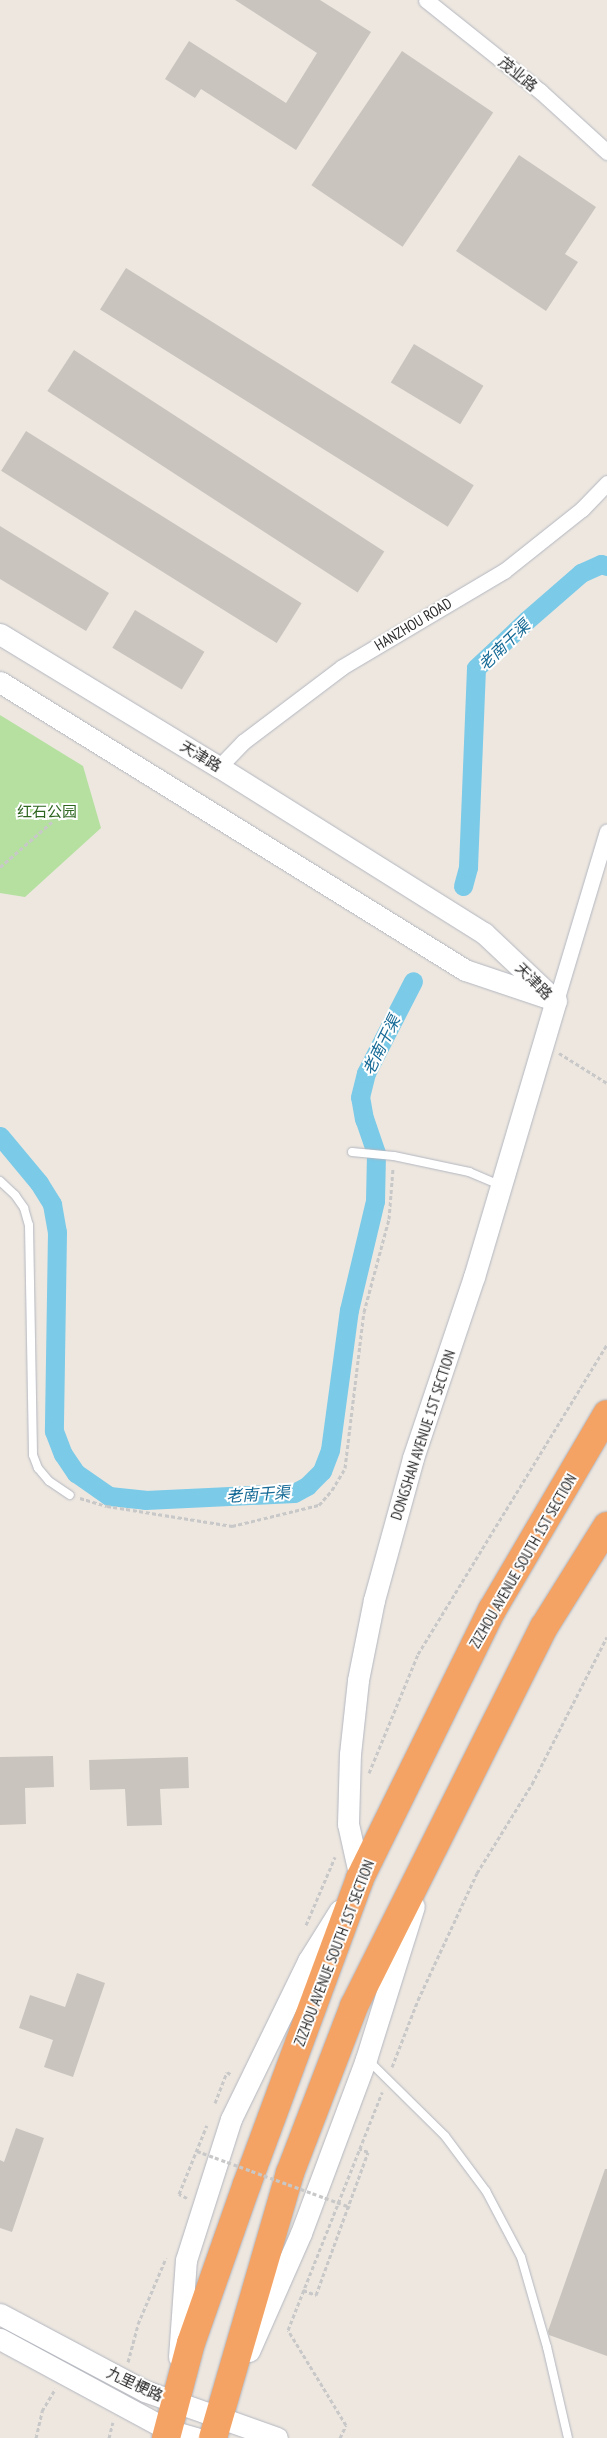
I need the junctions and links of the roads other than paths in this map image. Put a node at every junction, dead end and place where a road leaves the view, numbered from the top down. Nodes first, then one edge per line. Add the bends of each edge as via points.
1 (426, 0) edge
2 (607, 152) edge
3 (607, 483) edge
4 (0, 634) edge
5 (0, 682) edge
6 (219, 767) junction
7 (607, 831) edge
8 (556, 1001) junction
9 (352, 1152) dead end
10 (0, 1181) edge
11 (501, 1186) junction
12 (607, 1414) edge
13 (70, 1495) road end
14 (607, 1526) edge
15 (430, 1857) junction
16 (360, 1878) junction
17 (366, 2059) junction
18 (0, 2314) edge
19 (0, 2339) edge
20 (176, 2402) junction
21 (216, 2428) edge
22 (167, 2434) edge
23 (196, 2438) edge
24 (277, 2438) edge
25 (568, 2438) edge

1 - 2 street, 茂业路 via 540,91
3 - 6 street, HANZHOU ROAD via 582,509 504,570 342,666 243,742
4 - 6 street, 天津路
5 - 8 street, 天津路 via 465,970
6 - 8 street, 天津路 via 484,933
7 - 8 street
8 - 11 street, DONGSHAN AVENUE 1ST SECTION
9 - 11 lane via 394,1156 469,1172
10 - 13 lane via 24,1208 29,1225 33,1455 38,1468 49,1481
11 - 16 street, DONGSHAN AVENUE 1ST SECTION via 474,1278 413,1458 374,1600 358,1680 350,1754 348,1824
12 - 16 highway, ZIZHOU AVENUE SOUTH 1ST SECTION via 492,1610
14 - 15 highway via 544,1627
15 - 17 street
15 - 21 highway via 354,2006 290,2173
16 - 20 highway, ZIZHOU AVENUE SOUTH 1ST SECTION via 191,2343
16 - 20 street via 308,1960 231,2119 186,2260
17 - 21 street via 301,2233
17 - 25 lane via 445,2136 486,2190 521,2257 547,2347
18 - 20 street, 九里梗路 via 144,2391
19 - 22 street, 九里梗路
20 - 21 street, 九里梗路
20 - 22 highway, ZIZHOU AVENUE SOUTH 1ST SECTION
21 - 24 street, 九里梗路
22 - 23 street, 九里梗路

